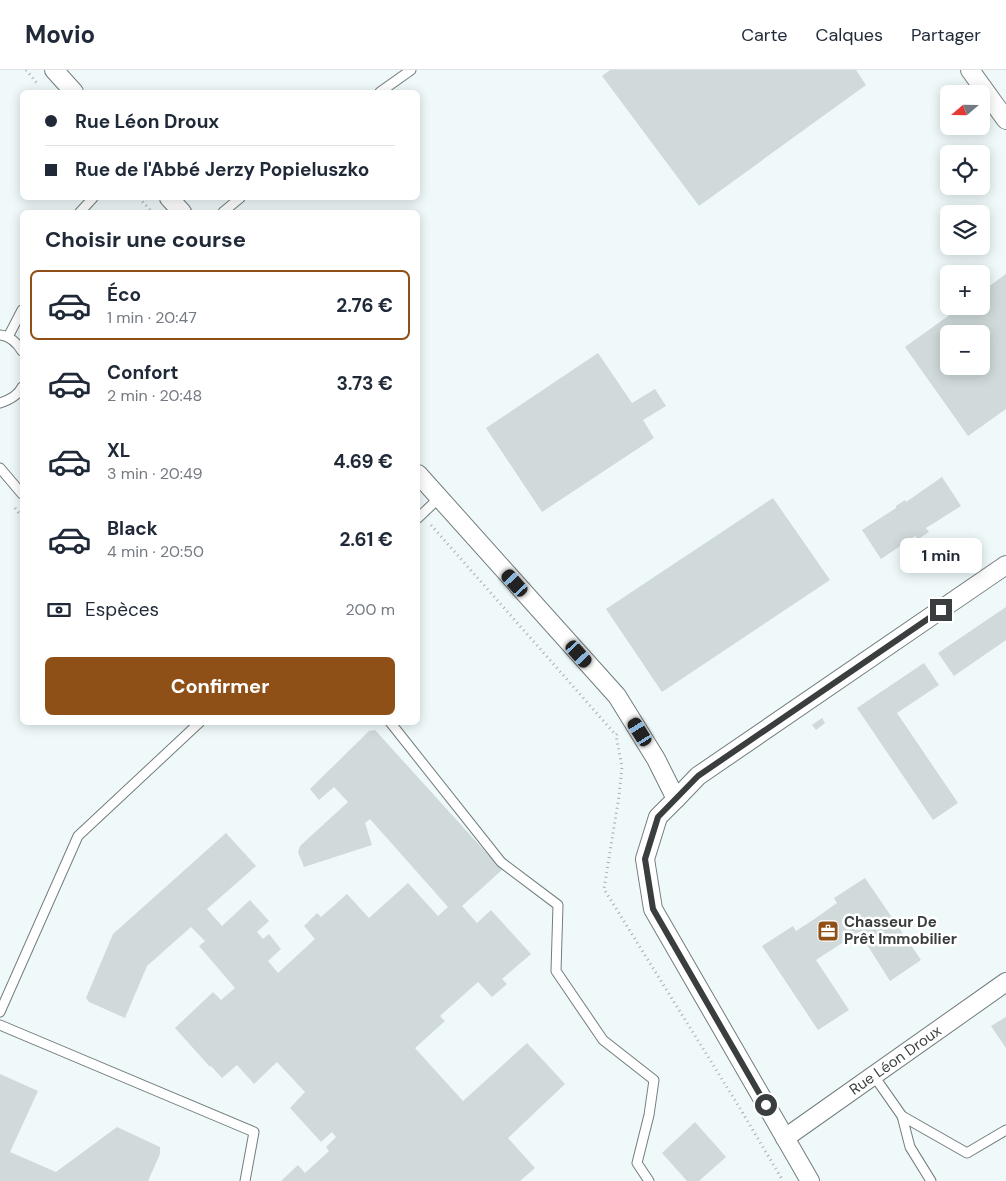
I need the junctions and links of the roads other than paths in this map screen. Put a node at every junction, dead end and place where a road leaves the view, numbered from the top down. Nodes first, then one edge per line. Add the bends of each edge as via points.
1 (54, 70) edge
2 (411, 70) edge
3 (970, 70) edge
4 (72, 90) edge
5 (383, 90) edge
6 (1006, 120) edge
7 (91, 200) edge
8 (171, 200) edge
9 (238, 200) edge
10 (82, 210) edge
11 (180, 210) edge
12 (225, 210) edge
13 (20, 313) edge
14 (4, 336) edge
15 (20, 348) edge
16 (20, 392) edge
17 (0, 403) edge
18 (0, 468) edge
19 (420, 476) edge
20 (20, 492) edge
21 (439, 498) junction
22 (420, 516) edge
23 (1006, 565) edge
24 (197, 725) edge
25 (392, 725) edge
26 (676, 799) junction
27 (1006, 982) edge
28 (0, 1012) edge
29 (0, 1025) edge
30 (874, 1076) junction
31 (902, 1116) junction
32 (1006, 1130) edge
33 (785, 1138) junction
34 (245, 1181) edge
35 (649, 1181) edge
36 (810, 1181) edge
37 (930, 1181) edge

1 - 4 street
2 - 5 lane
3 - 6 street
7 - 10 lane
8 - 11 street
9 - 12 lane
13 - 14 lane
14 - 15 lane
16 - 17 lane
18 - 20 lane
19 - 21 street
21 - 22 lane
21 - 26 street via 617,696 656,759
23 - 26 street via 698,776
24 - 28 lane via 78,836
25 - 35 lane via 501,862 558,905 556,971 603,1040 654,1080 637,1163
26 - 33 street via 658,817 645,859 653,909
27 - 30 street, Rue Léon Droux
29 - 34 lane via 254,1132
30 - 31 lane
30 - 33 street, Rue Léon Droux
31 - 32 lane via 966,1153
31 - 37 lane via 910,1147
33 - 36 street

